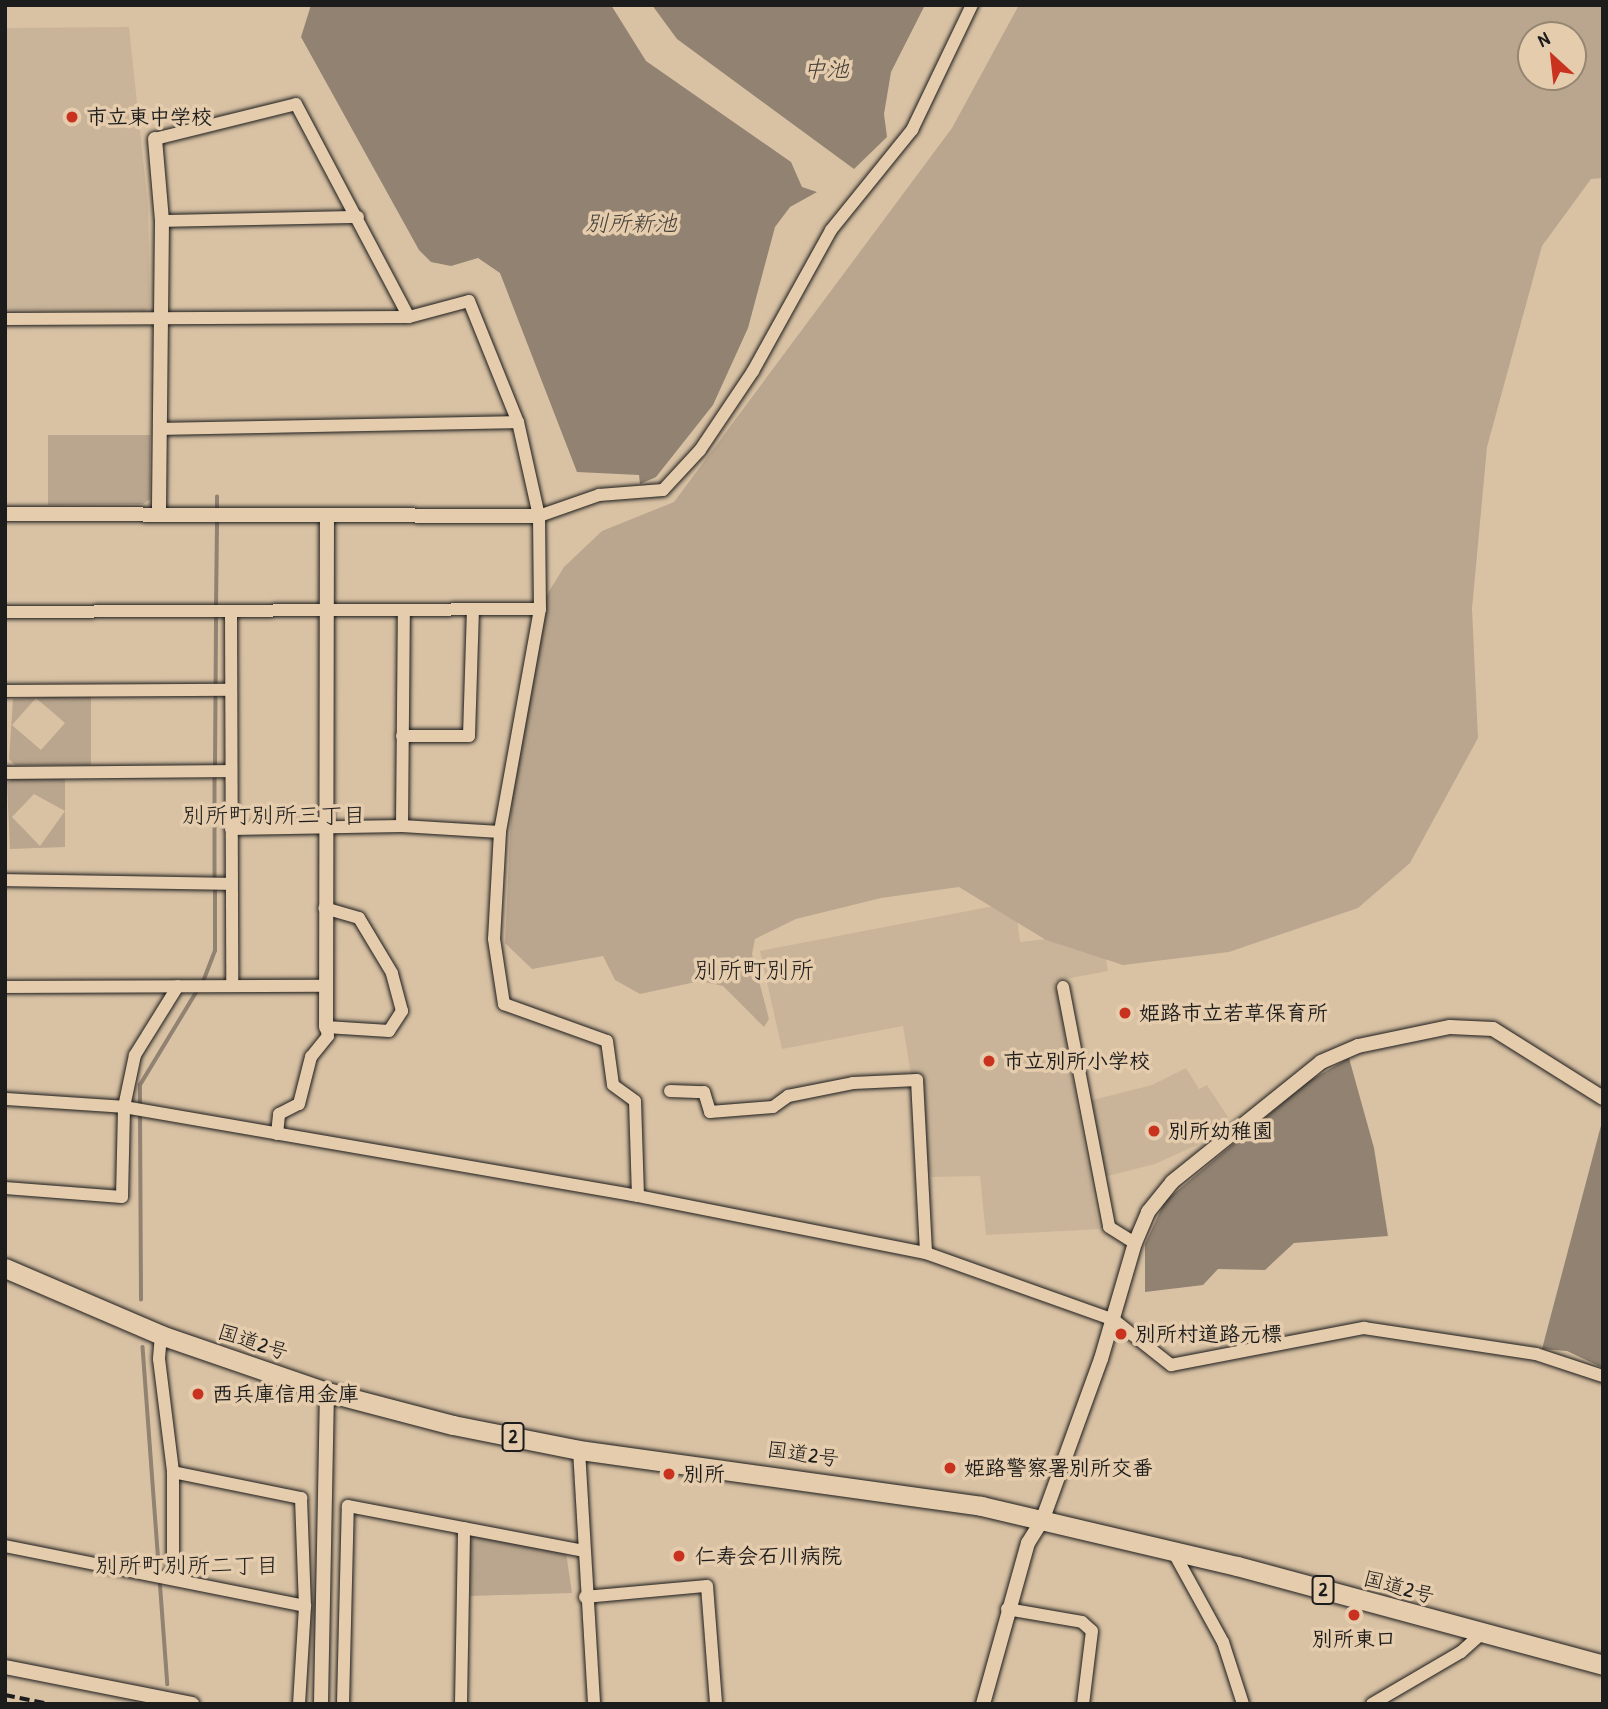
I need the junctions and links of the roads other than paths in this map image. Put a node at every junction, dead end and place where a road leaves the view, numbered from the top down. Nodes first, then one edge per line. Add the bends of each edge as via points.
1 (972, 5) edge
2 (155, 139) joint
3 (358, 217) junction
4 (162, 221) junction
5 (409, 317) junction
6 (5, 319) edge
7 (162, 319) junction
8 (518, 422) junction
9 (162, 429) junction
10 (5, 514) edge
11 (159, 515) junction
12 (539, 516) junction
13 (327, 519) junction
14 (540, 609) junction
15 (231, 611) junction
16 (5, 612) edge
17 (327, 612) junction
18 (473, 612) junction
19 (404, 614) junction
20 (231, 690) junction
21 (5, 691) edge
22 (402, 736) junction
23 (231, 771) junction
24 (5, 773) edge
25 (402, 826) junction
26 (325, 827) junction
27 (231, 829) junction
28 (500, 831) junction
29 (5, 880) edge
30 (231, 884) junction
31 (324, 908) junction
32 (178, 986) junction
33 (232, 986) junction
34 (322, 986) junction
35 (5, 987) edge
36 (1063, 987) dead end
37 (326, 1027) junction
38 (670, 1091) dead end
39 (5, 1098) edge
40 (1603, 1098) edge
41 (124, 1107) junction
42 (277, 1134) junction
43 (5, 1188) edge
44 (638, 1196) junction
45 (1135, 1243) junction
46 (926, 1253) junction
47 (5, 1268) edge
48 (1114, 1320) junction
49 (161, 1335) junction
50 (1603, 1376) edge
51 (327, 1392) junction
52 (579, 1450) junction
53 (173, 1472) junction
54 (1042, 1521) junction
55 (464, 1528) junction
56 (5, 1546) edge
57 (583, 1551) junction
58 (1174, 1553) junction
59 (165, 1576) junction
60 (585, 1597) junction
61 (305, 1606) junction
62 (1007, 1609) junction
63 (1481, 1634) junction
64 (1603, 1665) edge
65 (5, 1667) edge
66 (321, 1703) edge
67 (192, 1704) edge
68 (299, 1704) edge
69 (343, 1704) edge
70 (461, 1704) edge
71 (594, 1704) edge
72 (716, 1704) edge
73 (983, 1704) edge
74 (1083, 1704) edge
75 (1242, 1704) edge
76 (1372, 1704) edge

1 - 12 street via 912,130 831,230 753,371 700,450 663,490 599,495
2 - 3 street via 296,104
2 - 4 street
3 - 4 street
3 - 5 street
4 - 7 street
5 - 7 street
5 - 8 street via 470,301
6 - 7 street
7 - 9 street
8 - 9 street
8 - 12 street
9 - 11 street
10 - 11 street
11 - 13 street
12 - 13 street
12 - 14 street
13 - 17 street
14 - 18 street
14 - 28 street
15 - 16 street
15 - 17 street
15 - 20 street
17 - 19 street
17 - 26 street
18 - 19 street
18 - 22 street via 469,736
19 - 22 street
20 - 21 street
20 - 23 street
22 - 25 street
23 - 24 street
23 - 27 street
25 - 26 street
25 - 28 street
26 - 27 street
26 - 31 street
27 - 30 street
28 - 44 street via 494,939 504,1004 607,1041 613,1085 635,1101
29 - 30 street
30 - 33 street
31 - 34 street
31 - 37 street via 359,918 392,973 402,1011 389,1031
32 - 33 street
32 - 35 street
32 - 41 street via 135,1055
33 - 34 street
34 - 37 street
36 - 45 street via 1109,1227
37 - 42 street via 328,1037 311,1057 299,1104 279,1114
38 - 46 street via 704,1091 710,1112 773,1107 788,1096 853,1083 917,1080
39 - 41 street
40 - 45 street via 1493,1029 1450,1027 1357,1046 1321,1062 1172,1182 1148,1212
41 - 42 street
41 - 43 street via 122,1197
42 - 44 street
44 - 46 street
45 - 48 street
46 - 48 street
47 - 49 highway, 国道2号 / 2
48 - 50 street via 1171,1365 1364,1328 1536,1354
48 - 54 street
49 - 51 highway, 国道2号 / 2
49 - 53 street via 159,1359
51 - 52 highway, 国道2号 / 2 via 453,1425
51 - 66 street
52 - 54 highway, 国道2号 / 2 via 911,1493
52 - 57 street
53 - 59 street
53 - 61 street via 301,1498
54 - 58 highway, 国道2号 / 2
54 - 62 street via 1028,1543
55 - 57 street
55 - 69 street via 348,1506
55 - 70 street
56 - 59 street
57 - 60 street
58 - 63 highway, 国道2号 / 2
58 - 75 street via 1223,1642
59 - 61 street
60 - 71 street
60 - 72 street via 708,1586
61 - 68 street
62 - 73 street
62 - 74 street via 1082,1622 1092,1632
63 - 64 highway, 国道2号 / 2
63 - 76 street via 1461,1653
65 - 67 street

